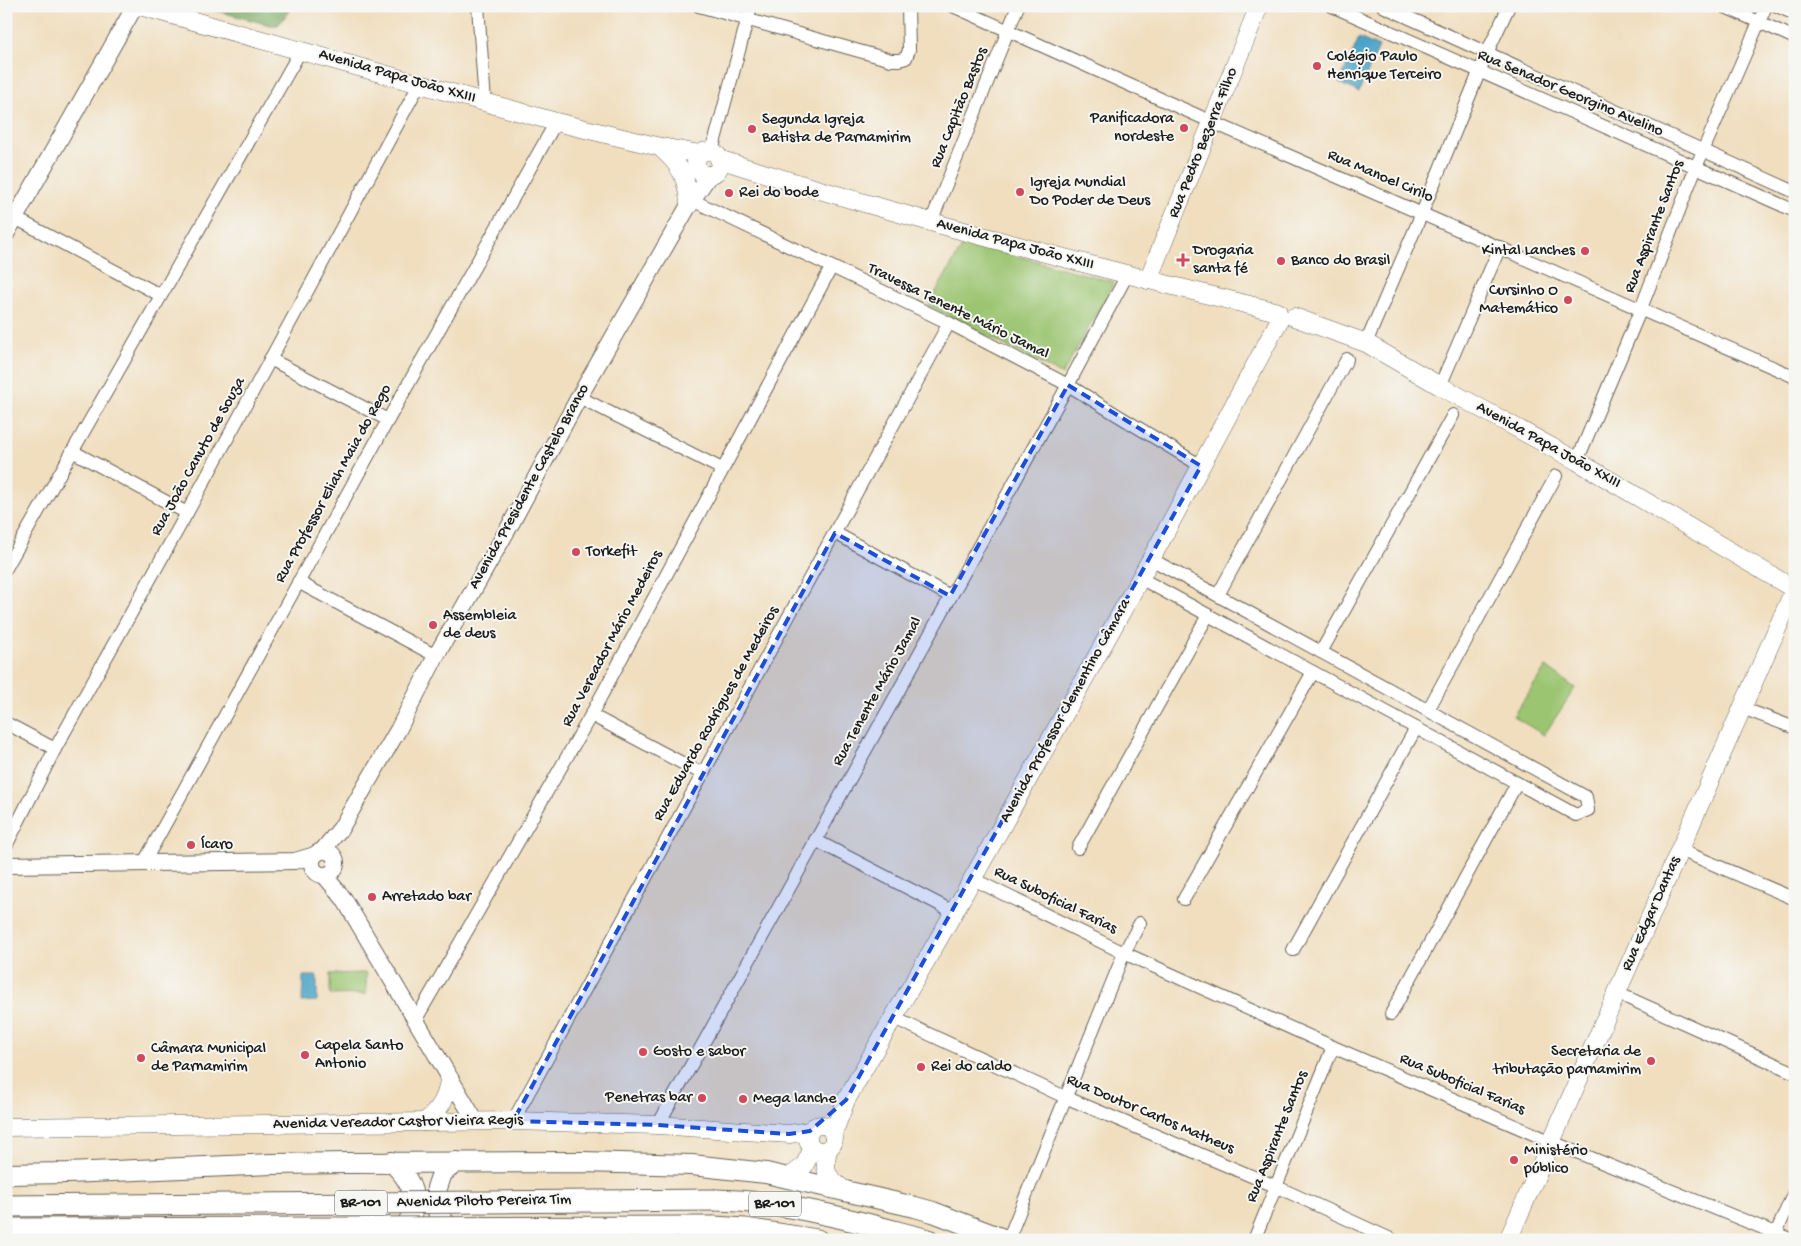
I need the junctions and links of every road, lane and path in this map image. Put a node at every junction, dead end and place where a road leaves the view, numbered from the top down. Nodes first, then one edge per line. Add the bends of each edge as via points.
1 (135, 6) edge
2 (140, 6) edge
3 (478, 6) edge
4 (699, 6) edge
5 (751, 6) edge
6 (908, 6) edge
7 (953, 6) edge
8 (1018, 6) edge
9 (1259, 6) edge
10 (1332, 6) edge
11 (1383, 6) edge
12 (1509, 6) edge
13 (1723, 6) edge
14 (1766, 6) edge
15 (1777, 6) edge
16 (1795, 14) edge
17 (748, 20) junction
18 (1758, 22) junction
19 (1008, 32) junction
20 (1795, 38) edge
21 (301, 50) junction
22 (1487, 53) junction
23 (1479, 72) junction
24 (420, 83) junction
25 (485, 102) junction
26 (556, 122) junction
27 (1212, 122) junction
28 (659, 148) junction
29 (1703, 151) junction
30 (708, 164) junction
31 (1696, 167) junction
32 (1795, 192) edge
33 (690, 203) junction
34 (1795, 211) edge
35 (1422, 213) junction
36 (15, 218) junction
37 (931, 222) junction
38 (6, 234) edge
39 (1500, 247) junction
40 (831, 268) junction
41 (1127, 275) junction
42 (1148, 280) junction
43 (160, 295) junction
44 (1640, 311) junction
45 (1284, 316) junction
46 (949, 324) junction
47 (1366, 343) junction
48 (270, 359) junction
49 (1348, 359) dead end
50 (1795, 377) edge
51 (1068, 385) junction
52 (1440, 386) junction
53 (579, 397) junction
54 (1452, 415) dead end
55 (388, 420) junction
56 (72, 451) junction
57 (1577, 461) junction
58 (1201, 466) junction
59 (722, 469) junction
60 (1556, 476) dead end
61 (187, 514) junction
62 (835, 533) junction
63 (1151, 559) junction
64 (6, 568) edge
65 (1140, 578) junction
66 (298, 582) junction
67 (1795, 588) edge
68 (1218, 595) junction
69 (950, 596) junction
70 (1208, 615) junction
71 (1260, 618) junction
72 (1249, 637) junction
73 (1321, 652) junction
74 (436, 656) junction
75 (1313, 672) junction
76 (1365, 676) junction
77 (1355, 695) junction
78 (1742, 708) junction
79 (1428, 710) junction
80 (591, 715) junction
81 (6, 723) edge
82 (1416, 728) junction
83 (1795, 728) edge
84 (1468, 732) junction
85 (55, 749) junction
86 (1457, 750) junction
87 (703, 774) junction
88 (1517, 783) junction
89 (1568, 786) junction
90 (1559, 805) junction
91 (815, 840) junction
92 (6, 846) edge
93 (1078, 848) dead end
94 (1680, 850) junction
95 (324, 863) junction
96 (143, 864) junction
97 (6, 865) edge
98 (973, 879) junction
99 (1184, 899) dead end
100 (1795, 899) edge
101 (954, 912) junction
102 (1140, 923) dead end
103 (1293, 950) dead end
104 (1124, 952) junction
105 (1617, 993) junction
106 (1391, 1014) dead end
107 (894, 1018) junction
108 (415, 1021) junction
109 (1333, 1048) junction
110 (1795, 1073) edge
111 (449, 1078) junction
112 (1066, 1097) junction
113 (513, 1121) junction
114 (424, 1122) junction
115 (476, 1122) junction
116 (658, 1125) junction
117 (6, 1127) edge
118 (818, 1139) junction
119 (1552, 1142) junction
120 (392, 1162) junction
121 (456, 1162) junction
122 (6, 1174) edge
123 (788, 1178) junction
124 (1275, 1186) junction
125 (1795, 1190) edge
126 (846, 1191) junction
127 (6, 1206) edge
128 (6, 1229) edge
129 (717, 1233) edge
130 (458, 1234) junction
131 (399, 1235) junction
132 (1775, 1236) edge
133 (215, 1240) edge
134 (816, 1240) edge
135 (928, 1240) edge
136 (1007, 1240) edge
137 (1254, 1240) edge
138 (1393, 1240) edge
139 (1508, 1240) edge
140 (1792, 1240) edge

1 - 36 street
2 - 21 main road, Avenida Papa João XXIII
3 - 25 street
4 - 17 street
5 - 17 street
6 - 17 street via 909,50 906,58 899,60
7 - 19 street, Rua Manoel Cirilo
8 - 19 street, Rua Capitão Bastos
9 - 27 main road, Rua Pedro Bezerra Filho
10 - 23 street, Rua Senador Georgino Avelino
11 - 22 street, Rua Senador Georgino Avelino
12 - 22 street
13 - 18 street
14 - 18 street, Rua Aspirante Santos
15 - 16 street
17 - 30 street
18 - 20 street
18 - 29 street, Rua Aspirante Santos
19 - 27 street, Rua Manoel Cirilo
19 - 37 street, Rua Capitão Bastos
21 - 24 main road, Avenida Papa João XXIII
21 - 43 street
22 - 23 street
22 - 29 street, Rua Senador Georgino Avelino
23 - 31 street, Rua Senador Georgino Avelino
23 - 35 street
24 - 25 main road, Avenida Papa João XXIII
24 - 48 street, Rua João Canuto de Souza
25 - 26 main road, Avenida Papa João XXIII
26 - 28 main road, Avenida Papa João XXIII
26 - 55 street, Rua Professor Eliah Maia do Rego
27 - 35 street, Rua Manoel Cirilo
27 - 42 main road, Rua Pedro Bezerra Filho
28 - 30 main road, Avenida Papa João XXIII
28 - 33 main road via 677,163 687,185
29 - 31 street, Rua Aspirante Santos
29 - 32 street, Rua Senador Georgino Avelino
30 - 33 street, Avenida Presidente Castelo Branco
30 - 37 main road, Avenida Papa João XXIII via 753,170
31 - 34 street, Rua Senador Georgino Avelino
31 - 44 street, Rua Aspirante Santos
33 - 40 street, Travessa Tenente Mário Jamal
33 - 53 street, Avenida Presidente Castelo Branco
35 - 39 street, Rua Manoel Cirilo
35 - 47 street
36 - 38 street
36 - 43 street
37 - 41 main road, Avenida Papa João XXIII
39 - 44 street, Rua Manoel Cirilo
39 - 52 street
40 - 46 street, Travessa Tenente Mário Jamal
40 - 59 street, Rua Vereador Mário Medeiros
41 - 42 main road, Avenida Papa João XXIII
41 - 51 street, Rua Tenente Mário Jamal
42 - 45 main road, Avenida Papa João XXIII
43 - 56 street
44 - 50 street, Rua Manoel Cirilo
44 - 57 street, Rua Aspirante Santos
45 - 47 main road, Avenida Papa João XXIII
45 - 58 main road, Avenida Professor Clementino Câmara
46 - 51 street, Travessa Tenente Mário Jamal
46 - 62 street, Rua Eduardo Rodrigues de Medeiros
47 - 52 main road, Avenida Papa João XXIII
48 - 55 street
48 - 61 street, Rua João Canuto de Souza
49 - 68 street
51 - 58 street, Travessa Tenente Mário Jamal
51 - 69 street, Rua Tenente Mário Jamal
52 - 57 main road, Avenida Papa João XXIII
53 - 59 street
53 - 74 street, Avenida Presidente Castelo Branco
54 - 73 street
55 - 66 street, Rua Professor Eliah Maia do Rego
56 - 61 street
56 - 64 street
57 - 67 main road, Avenida Papa João XXIII
58 - 63 main road, Avenida Professor Clementino Câmara
59 - 80 street, Rua Vereador Mário Medeiros
60 - 79 street
61 - 85 street, Rua João Canuto de Souza
62 - 69 street
62 - 87 street, Rua Eduardo Rodrigues de Medeiros
63 - 65 main road, Avenida Professor Clementino Câmara
63 - 68 street
65 - 70 street
65 - 98 main road, Avenida Professor Clementino Câmara
66 - 74 street
66 - 96 street, Rua Professor Eliah Maia do Rego
67 - 78 main road, Rua Edgar Dantas
68 - 71 street
69 - 91 street, Rua Tenente Mário Jamal
70 - 72 street
70 - 93 street
71 - 72 street
71 - 73 street
72 - 75 street
73 - 76 street
74 - 95 street, Avenida Presidente Castelo Branco
75 - 77 street
75 - 99 street
76 - 77 street
76 - 79 street
77 - 82 street
78 - 83 street
78 - 94 main road, Rua Edgar Dantas
79 - 84 street
80 - 87 street
80 - 108 street, Rua Vereador Mário Medeiros
81 - 85 street
82 - 86 street
82 - 103 street
84 - 86 street
84 - 89 street
85 - 92 street, Rua João Canuto de Souza
86 - 88 street
87 - 113 street, Rua Eduardo Rodrigues de Medeiros
88 - 90 street
88 - 106 street
89 - 90 street
89 - 90 street via 1586,797 1588,810 1576,815
91 - 101 street
91 - 116 street, Rua Tenente Mário Jamal
94 - 100 street
94 - 105 main road, Rua Edgar Dantas
95 - 96 street
95 - 108 street
96 - 97 street
98 - 101 main road, Avenida Professor Clementino Câmara
98 - 104 street, Rua Suboficial Farias
101 - 107 main road, Avenida Professor Clementino Câmara
102 - 104 street, Rua Suboficial Farias
104 - 109 street, Rua Suboficial Farias
104 - 112 street
105 - 110 street
105 - 119 main road, Rua Edgar Dantas
107 - 112 street, Rua Doutor Carlos Matheus
107 - 118 main road, Avenida Professor Clementino Câmara via 846,1100
108 - 111 street
109 - 119 street, Rua Suboficial Farias
109 - 124 street, Rua Aspirante Santos
111 - 114 main road via 442,1104
111 - 115 street
112 - 124 street, Rua Doutor Carlos Matheus
112 - 136 street
113 - 115 main road, Avenida Vereador Castor Vieira Regis
113 - 116 main road, Avenida Vereador Castor Vieira Regis
114 - 115 main road, Avenida Vereador Castor Vieira Regis
114 - 117 main road, Avenida Vereador Castor Vieira Regis
116 - 118 main road, Avenida Vereador Castor Vieira Regis
118 - 123 main road, Avenida Professor Clementino Câmara via 804,1166
118 - 126 main road, Avenida Professor Clementino Câmara via 826,1161 826,1174
119 - 132 street, Rua Suboficial Farias
119 - 139 main road, Rua Edgar Dantas
120 - 121 main road
120 - 122 main road
120 - 131 main road via 411,1187 413,1213
121 - 123 main road via 692,1165
121 - 130 main road via 442,1173 437,1188 437,1207 440,1219
123 - 126 main road
124 - 137 street, Rua Aspirante Santos
124 - 138 street, Rua Doutor Carlos Matheus
125 - 132 street
126 - 136 main road via 933,1212
127 - 135 highway, Avenida Piloto Pereira Tim / BR-101, bridge via 739,1200 832,1215
128 - 129 highway, Avenida Piloto Pereira Tim / BR-101, bridge
129 - 130 main road
129 - 134 highway, Avenida Piloto Pereira Tim / BR-101 via 745,1229
130 - 131 main road
131 - 133 main road
132 - 140 street, Rua Suboficial Farias

